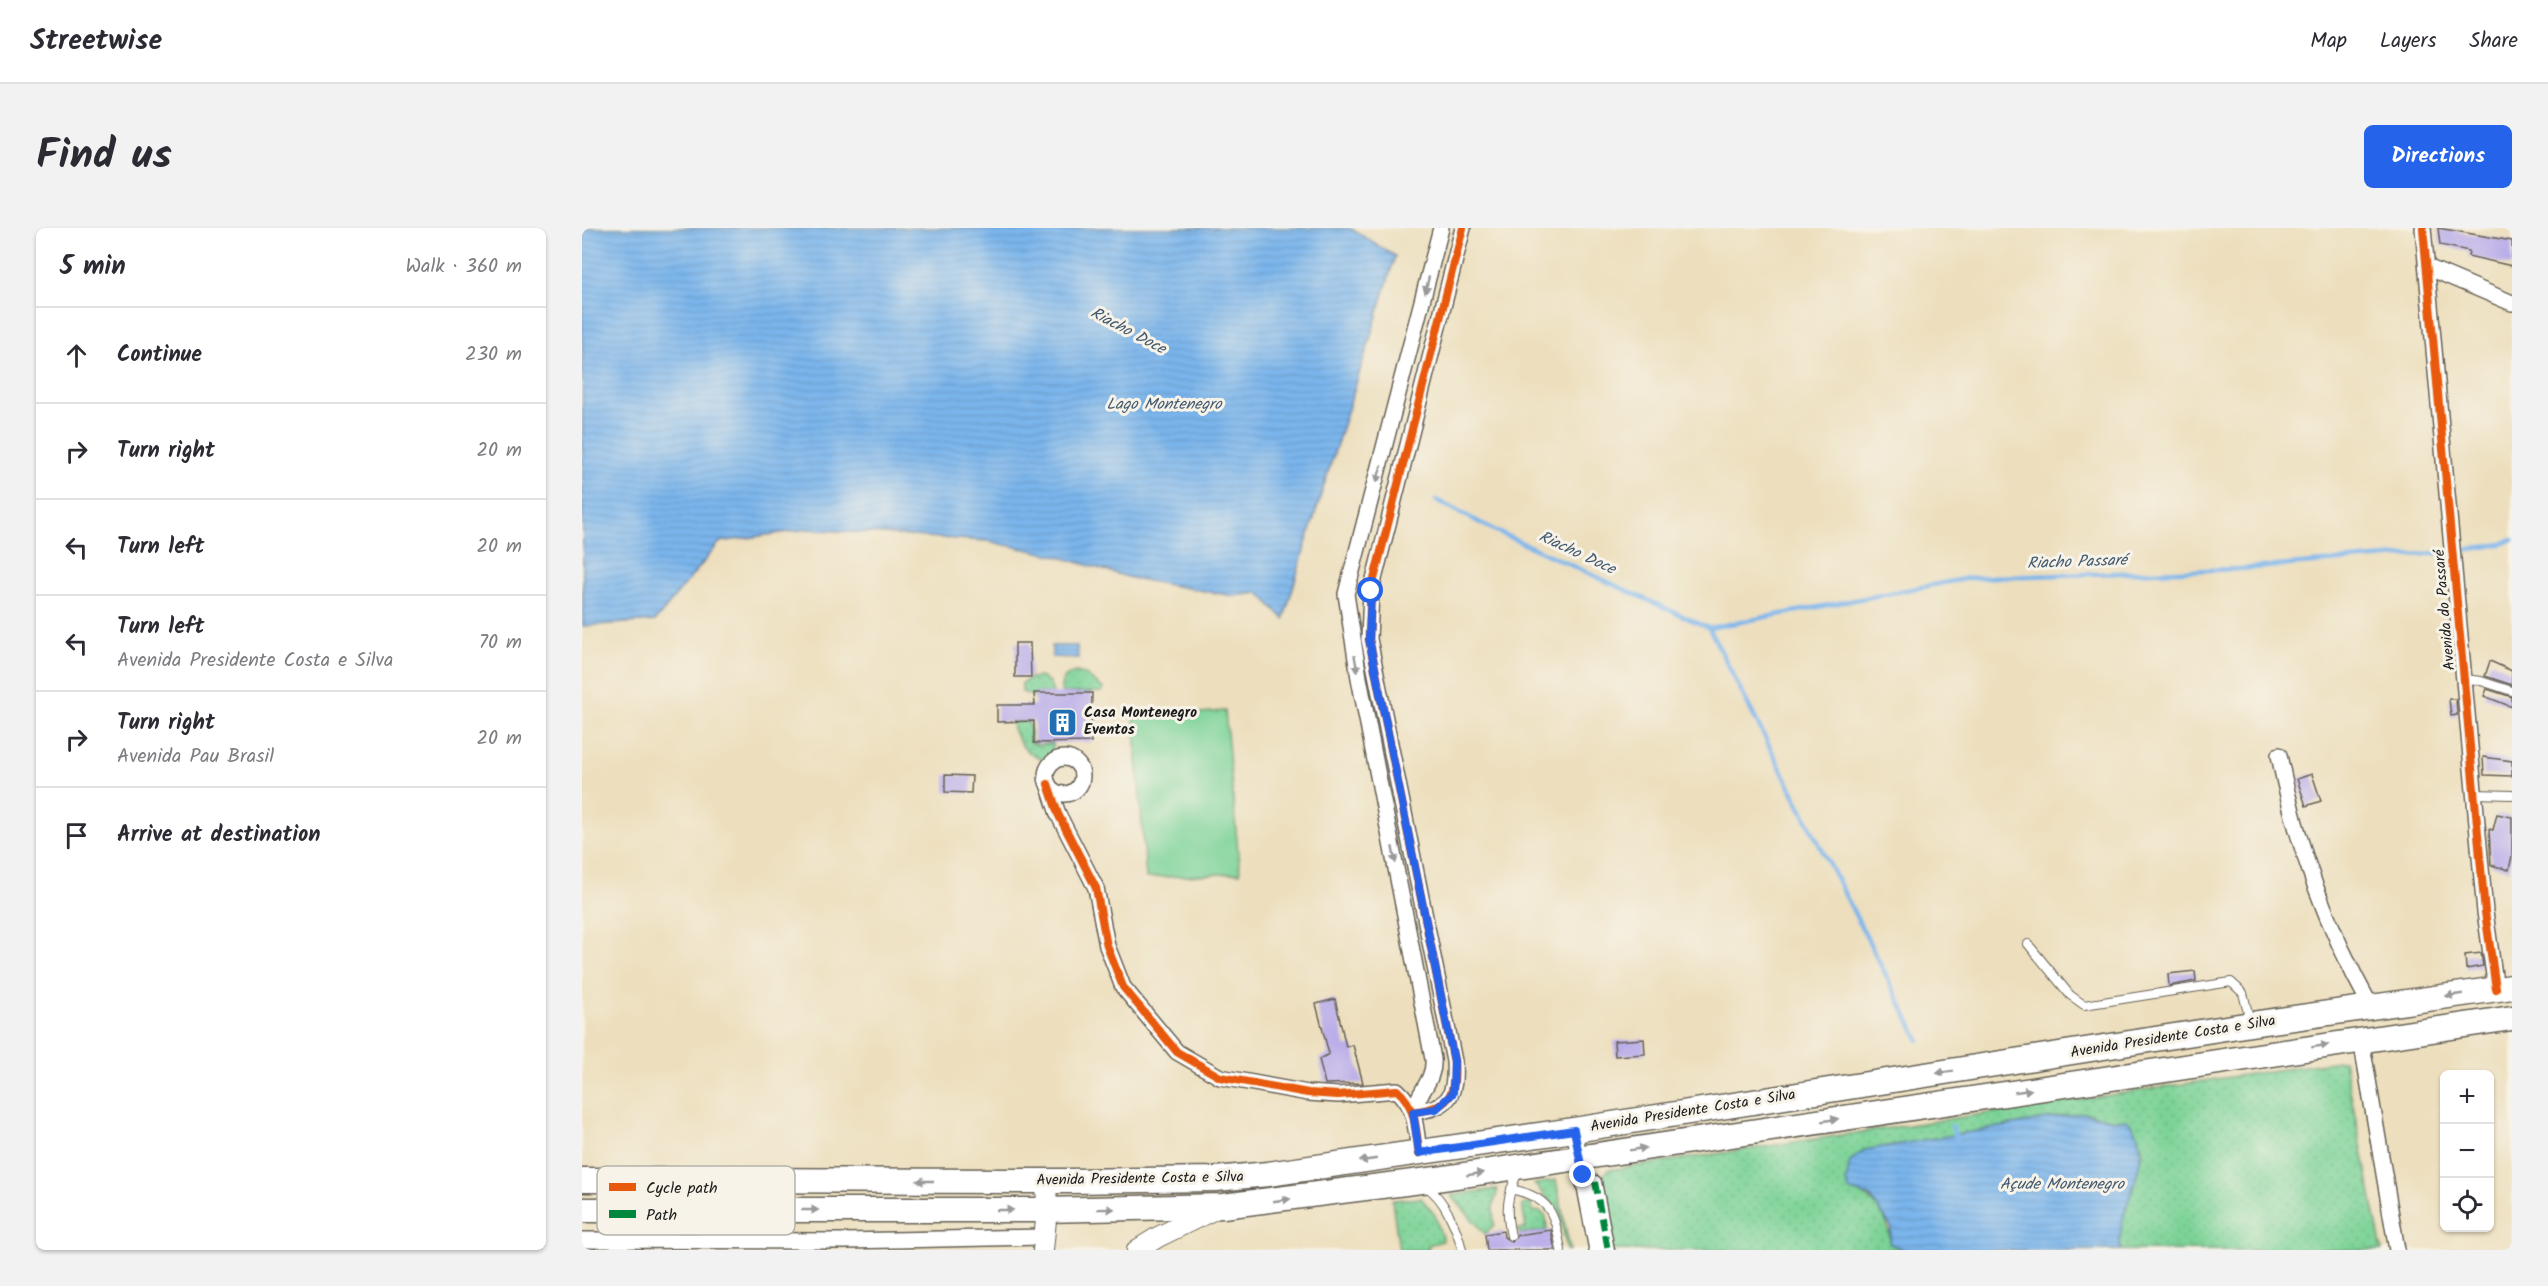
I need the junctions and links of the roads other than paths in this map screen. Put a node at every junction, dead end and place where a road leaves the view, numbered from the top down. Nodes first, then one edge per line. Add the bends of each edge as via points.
1 (1441, 228) edge
2 (1463, 228) edge
3 (2423, 228) edge
4 (2427, 267) junction
5 (2512, 303) edge
6 (2465, 679) junction
7 (2512, 691) edge
8 (2279, 755) dead end
9 (1048, 784) dead end
10 (2475, 794) junction
11 (2512, 795) edge
12 (2028, 944) dead end
13 (2504, 988) edge
14 (2371, 1007) junction
15 (2512, 1018) edge
16 (2252, 1024) junction
17 (2361, 1039) junction
18 (2278, 1052) junction
19 (2236, 1059) junction
20 (1413, 1112) junction
21 (1574, 1130) junction
22 (1419, 1153) junction
23 (1580, 1158) junction
24 (1521, 1166) junction
25 (795, 1180) edge
26 (1046, 1181) junction
27 (1416, 1182) junction
28 (1595, 1182) dead end
29 (1510, 1189) junction
30 (1223, 1206) junction
31 (795, 1210) edge
32 (1047, 1210) junction
33 (1511, 1236) dead end
34 (582, 1240) edge
35 (1043, 1243) edge
36 (964, 1244) edge
37 (609, 1245) edge
38 (731, 1245) edge
39 (845, 1245) edge
40 (1463, 1248) edge
41 (1137, 1250) edge
42 (1561, 1250) edge
43 (1597, 1250) edge
44 (1608, 1250) edge
45 (2397, 1250) edge

1 -> 20 street via 1346,594 1433,1059 1434,1073
2 - 20 street via 1371,591 1369,639 1454,1061 1453,1093 1449,1098 1436,1109
3 - 4 street, Avenida do Passaré
4 - 5 street
4 - 6 street, Avenida do Passaré
6 - 7 lane
6 - 10 street, Avenida do Passaré
8 - 14 street via 2315,892
9 - 20 street via 1062,823 1096,888 1107,946 1123,987 1177,1052 1220,1077 1308,1093 1338,1095 1397,1090 1407,1098
10 - 11 lane
10 - 13 street, Avenida do Passaré via 2485,912
12 - 16 lane via 2070,996 2084,1005 2231,982 2243,993
13 -> 14 main road, Avenida Presidente Costa e Silva
14 - 16 main road, Avenida Presidente Costa e Silva
15 - 17 main road, Avenida Presidente Costa e Silva
16 - 18 main road
16 - 19 main road
16 -> 21 main road, Avenida Presidente Costa e Silva
18 -> 17 main road, Avenida Presidente Costa e Silva
17 - 45 street
18 - 19 main road, Avenida Presidente Costa e Silva
23 -> 19 main road, Avenida Presidente Costa e Silva
20 - 22 street
21 - 22 main road, Avenida Presidente Costa e Silva
21 - 23 street
22 -> 26 main road, Avenida Presidente Costa e Silva via 1216,1179
23 - 24 main road, Avenida Presidente Costa e Silva
23 - 43 street
27 -> 24 main road, Avenida Presidente Costa e Silva
24 - 29 lane
26 -> 25 main road, Avenida Presidente Costa e Silva
26 - 32 street
30 -> 27 main road, Avenida Presidente Costa e Silva
27 - 40 lane via 1432,1190
28 - 44 street
29 - 33 lane via 1506,1206
29 - 42 lane via 1532,1194 1554,1215
32 -> 30 main road, Avenida Presidente Costa e Silva
30 - 41 street
31 -> 32 main road, Avenida Presidente Costa e Silva
32 - 35 street
34 - 37 street
35 - 36 street
36 - 39 street
37 - 38 street
38 - 39 street

